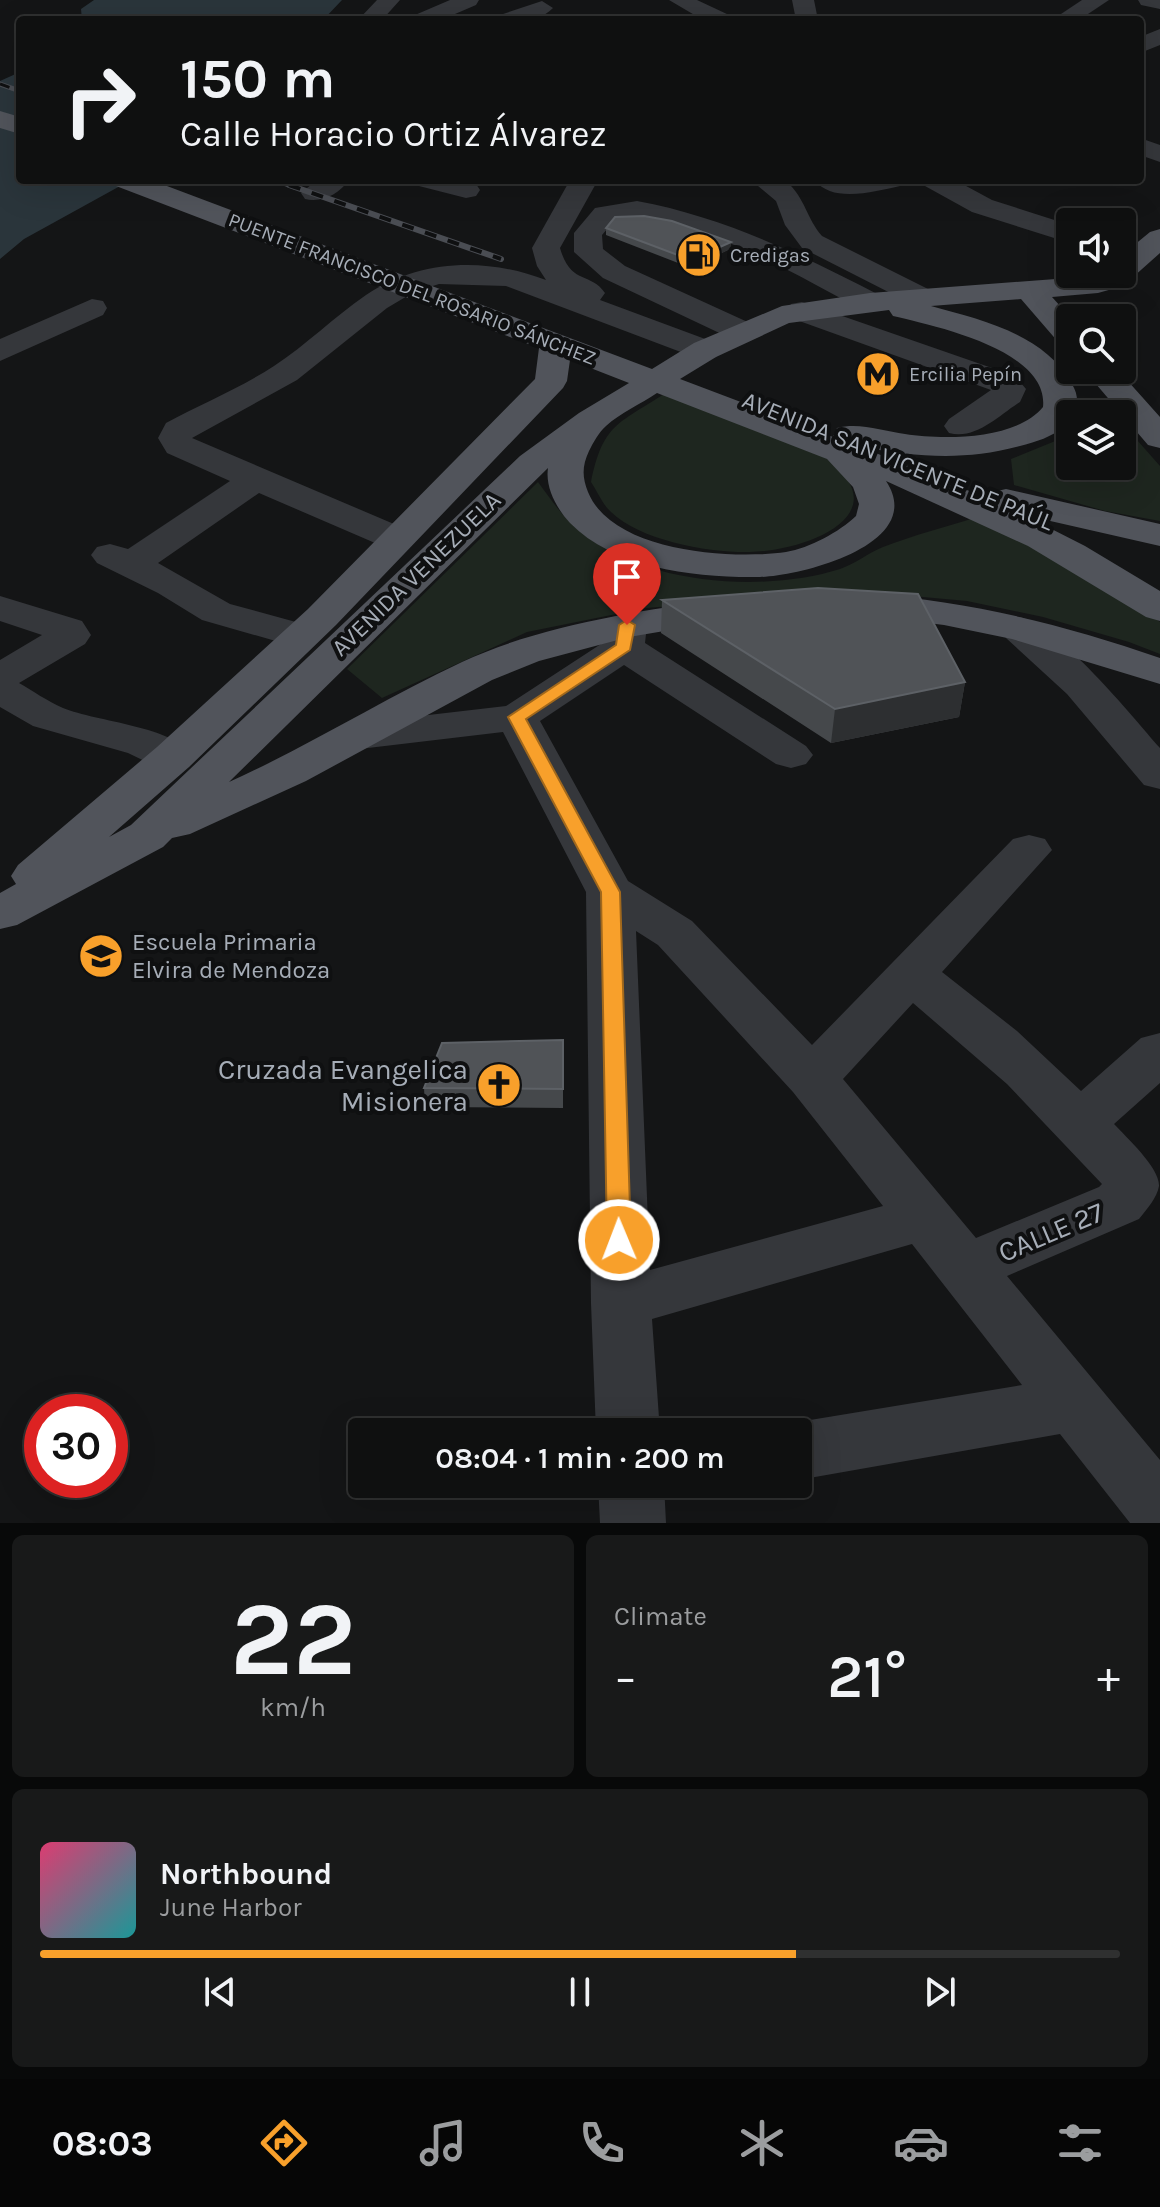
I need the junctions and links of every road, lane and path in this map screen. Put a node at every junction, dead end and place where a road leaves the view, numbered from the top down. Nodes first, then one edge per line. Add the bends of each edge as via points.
1 (389, 0) edge
2 (468, 0) edge
3 (680, 0) edge
4 (1098, 0) edge
5 (1149, 0) edge
6 (1160, 2) edge
7 (542, 8) dead end
8 (373, 16) edge
9 (432, 16) edge
10 (519, 16) edge
11 (713, 16) edge
12 (1070, 16) edge
13 (1160, 36) edge
14 (1144, 56) edge
15 (136, 184) edge
16 (172, 184) edge
17 (444, 184) edge
18 (582, 184) edge
19 (770, 184) edge
20 (842, 184) edge
21 (873, 184) edge
22 (942, 184) edge
23 (466, 190) dead end
24 (1160, 210) edge
25 (1136, 226) edge
26 (1056, 230) edge
27 (1160, 238) edge
28 (1136, 259) edge
29 (1056, 284) edge
30 (1029, 289) junction
31 (921, 297) junction
32 (870, 302) junction
33 (92, 308) dead end
34 (802, 311) junction
35 (1056, 320) edge
36 (537, 337) junction
37 (722, 341) junction
38 (0, 351) edge
39 (1112, 384) edge
40 (708, 392) junction
41 (591, 420) junction
42 (961, 426) dead end
43 (1160, 438) edge
44 (844, 444) junction
45 (256, 479) junction
46 (1006, 500) junction
47 (1160, 535) edge
48 (395, 538) junction
49 (1160, 582) edge
50 (827, 605) edge
51 (755, 607) edge
52 (0, 608) edge
53 (1160, 609) edge
54 (1020, 629) junction
55 (300, 636) junction
56 (626, 636) junction
57 (1160, 672) edge
58 (0, 677) edge
59 (0, 690) edge
60 (517, 717) junction
61 (351, 737) junction
62 (791, 755) dead end
63 (173, 757) junction
64 (1160, 775) edge
65 (147, 836) junction
66 (1029, 850) dead end
67 (610, 892) junction
68 (0, 910) edge
69 (910, 975) junction
70 (1160, 1052) edge
71 (812, 1078) junction
72 (1080, 1123) junction
73 (924, 1218) junction
74 (966, 1268) junction
75 (621, 1303) junction
76 (1074, 1404) junction
77 (627, 1418) edge
78 (812, 1449) edge
79 (632, 1498) edge
80 (1160, 1510) edge
81 (633, 1523) edge

1 - 8 street
2 - 9 street
3 - 11 street
4 - 12 street
5 - 6 street
7 - 10 street
13 - 14 street
15 - 36 main road, PUENTE FRANCISCO DEL ROSARIO SÁNCHEZ
16 - 40 main road, PUENTE FRANCISCO DEL ROSARIO SÁNCHEZ
17 - 23 street
18 - 37 street via 546,248 551,269 573,287
19 - 31 street via 789,198 801,230 812,242
20 - 21 street
22 - 26 street via 982,206
24 - 25 main road
27 - 28 main road
29 - 30 main road, AVENIDA VENEZUELA
30 - 31 main road, AVENIDA VENEZUELA
30 - 35 main road
31 - 32 main road, AVENIDA VENEZUELA
32 - 34 main road, AVENIDA VENEZUELA
32 - 37 street via 753,243 664,212 634,210 599,219 588,234 589,252
32 - 44 main road via 1004,340 1046,370 1059,385 1062,399 1043,427 985,444
33 - 38 street
34 - 37 main road, AVENIDA VENEZUELA
34 - 42 street via 1009,389 1008,395
36 - 40 main road, PUENTE FRANCISCO DEL ROSARIO SÁNCHEZ
36 - 48 main road via 551,381
37 - 41 main road, AVENIDA VENEZUELA
37 - 45 street via 511,277 435,275 376,302 285,373 178,430 179,446
39 - 43 main road
40 - 44 main road, AVENIDA SAN VICENTE DE PAÚL
41 - 44 main road via 567,461 564,479 585,521 634,547 724,566 791,562 822,553 865,529 876,514 876,498
41 - 65 main road, AVENIDA VENEZUELA via 532,463 449,540
44 - 46 main road, AVENIDA SAN VICENTE DE PAÚL
44 - 53 main road, AVENIDA SAN VICENTE DE PAÚL via 1051,543
45 - 48 street
45 - 55 street via 120,560 216,612
46 - 47 main road
46 - 49 main road, AVENIDA SAN VICENTE DE PAÚL
48 - 55 main road
50 - 54 main road via 959,616
51 - 56 main road
52 - 58 street via 71,633 68,640
54 - 57 main road
54 - 64 street via 1082,685
55 - 63 main road
56 - 60 street
56 - 61 main road via 525,652
56 - 62 street
59 - 63 street via 48,717
60 - 61 street
60 - 67 street
61 - 65 main road
63 - 68 main road
65 - 68 main road, AVENIDA VENEZUELA
66 - 69 street
67 - 71 street via 675,933
67 - 75 street
69 - 71 street
69 - 72 street via 946,1000
70 - 72 street
71 - 73 street
72 - 74 street, CALLE 27 via 1131,1179 1131,1188 1119,1203
73 - 74 street
73 - 75 street
74 - 76 street
75 - 77 street
76 - 78 street
76 - 80 street
79 - 81 street

